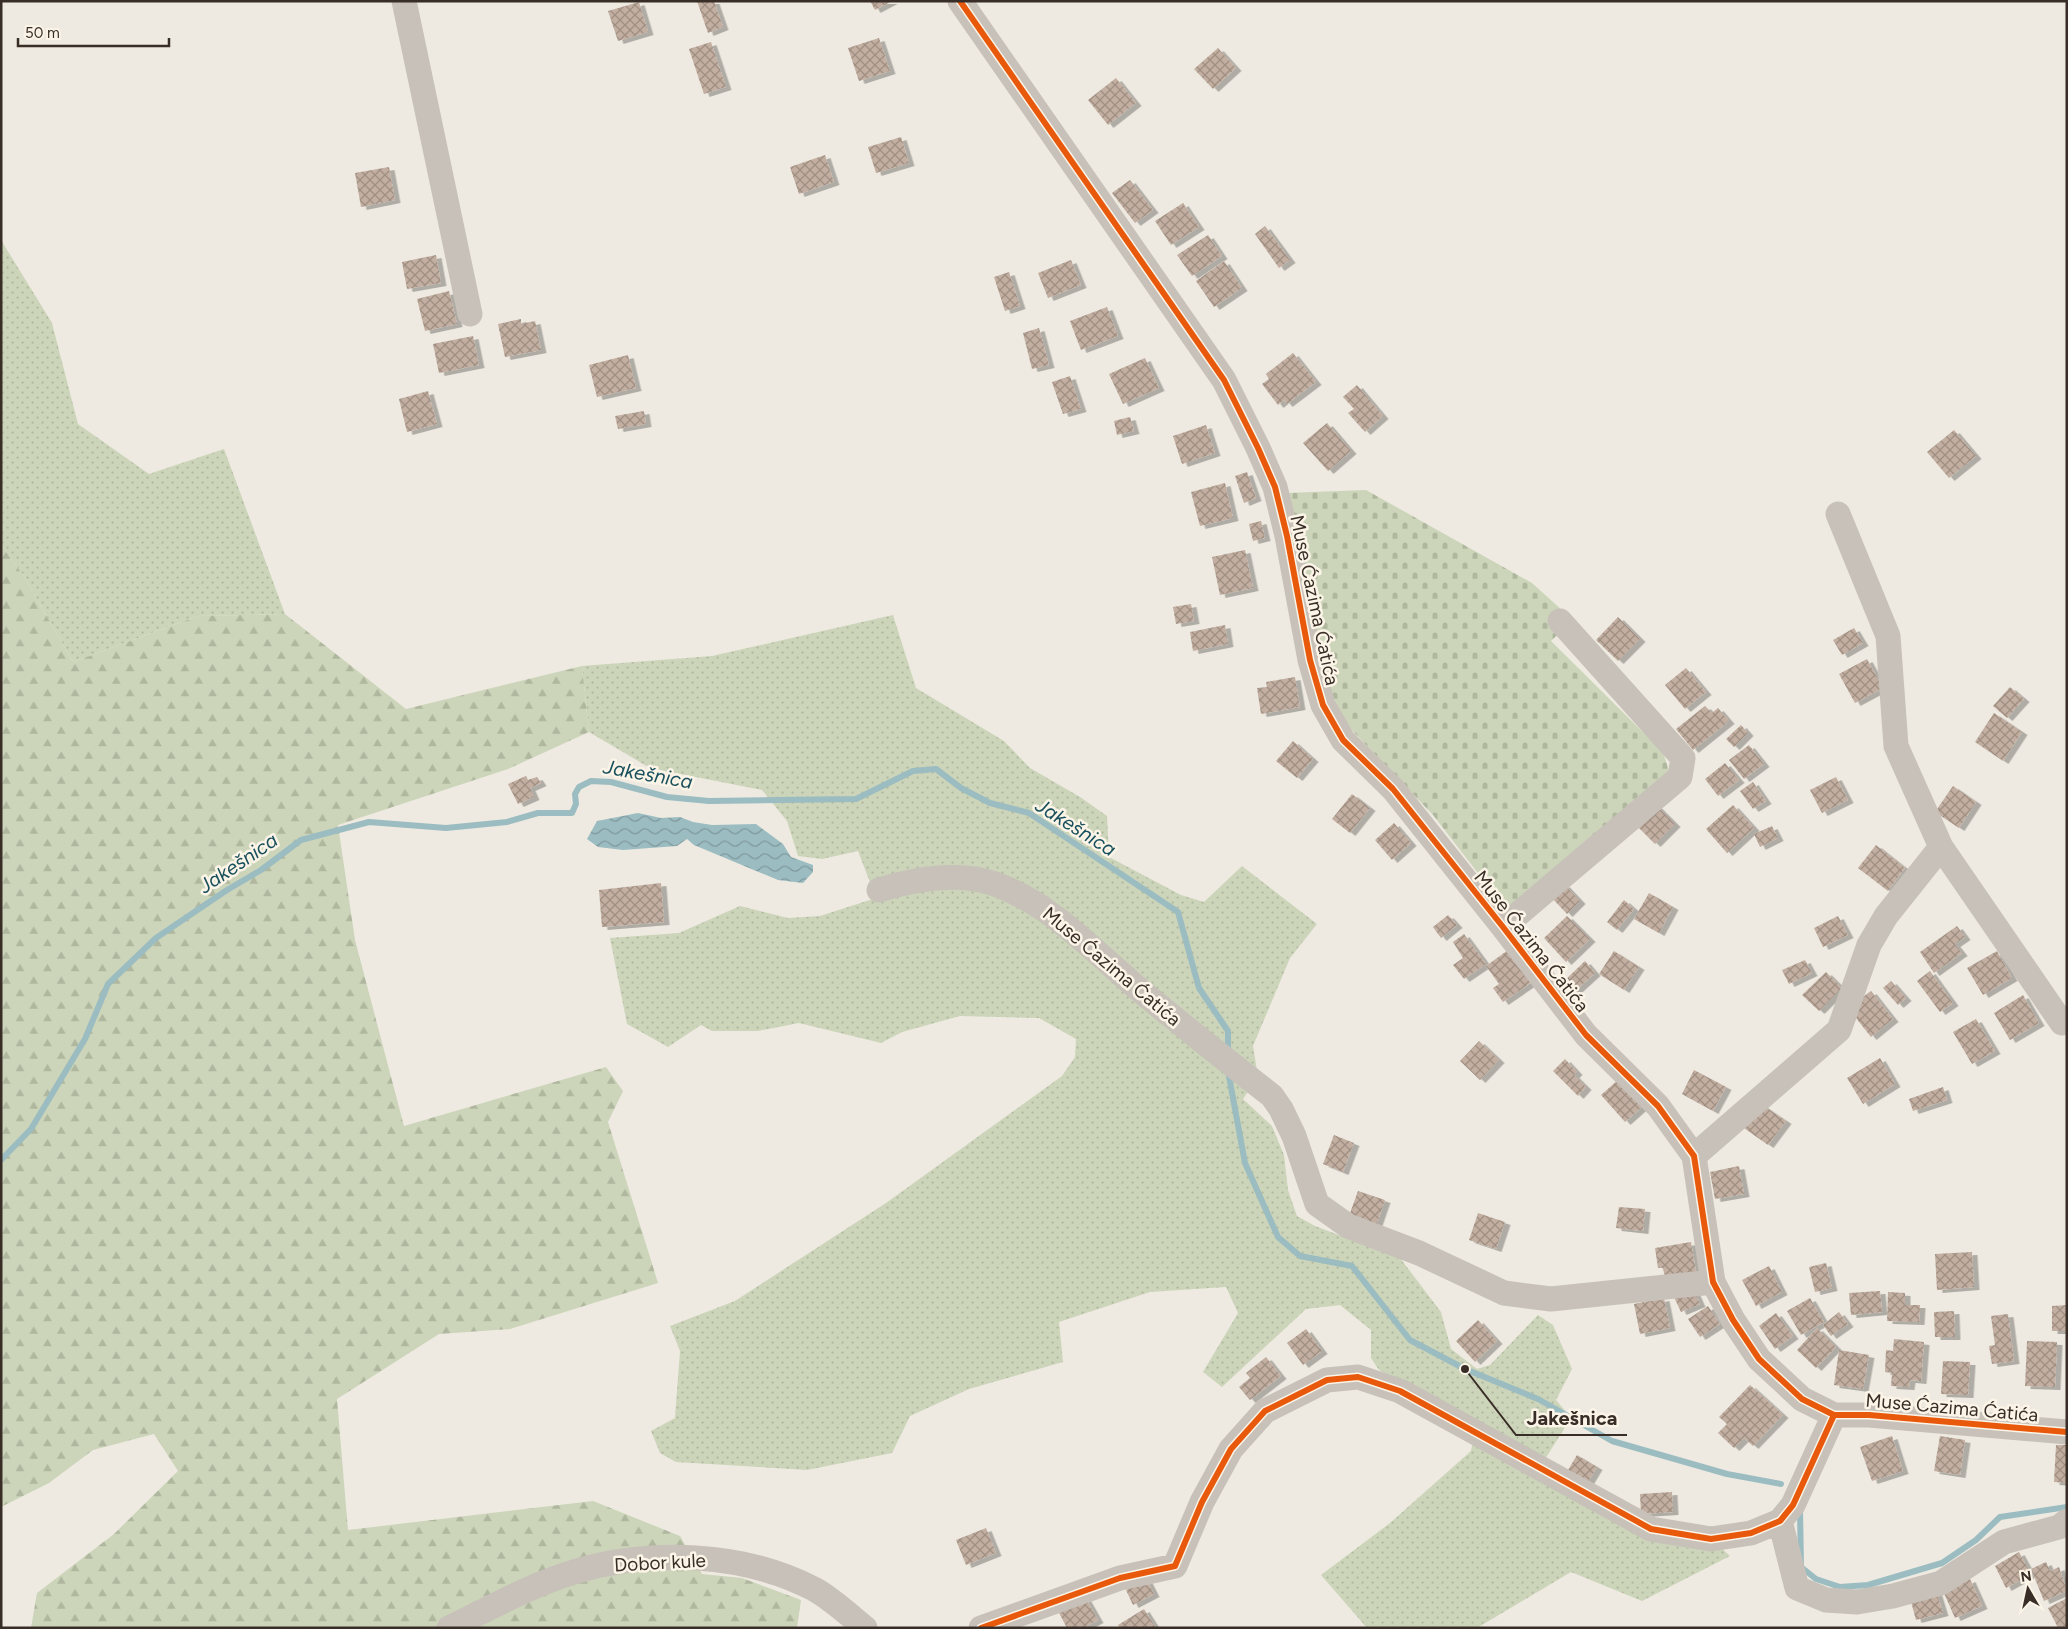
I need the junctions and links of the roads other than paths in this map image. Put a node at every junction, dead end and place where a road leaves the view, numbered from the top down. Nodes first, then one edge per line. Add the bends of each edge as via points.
1 (404, 1) edge
2 (960, 1) edge
3 (470, 314) dead end
4 (1838, 514) dead end
5 (1560, 621) dead end
6 (1941, 847) junction
7 (879, 890) dead end
8 (1504, 927) junction
9 (2062, 1023) dead end
10 (1694, 1156) junction
11 (1713, 1282) junction
12 (1834, 1414) junction
13 (2067, 1432) edge
14 (2067, 1520) edge
15 (1780, 1521) junction
16 (449, 1628) edge
17 (865, 1628) edge
18 (981, 1628) edge

1 - 3 street
2 - 8 street, Muse Ćazima Ćatića via 1224,380 1275,487 1288,536 1310,660 1323,705 1343,740 1393,789
4 - 6 street via 1888,636 1896,746
5 - 8 street, Muse Ćazima Ćatića via 1684,758 1680,777
6 - 9 street
6 - 10 street via 1886,916 1869,945 1839,1030
7 - 11 street, Muse Ćazima Ćatića via 909,881 955,877 994,883 1034,901 1272,1096 1294,1136 1317,1204 1348,1226 1419,1253 1504,1293 1551,1299
8 - 10 street, Muse Ćazima Ćatića via 1586,1035 1658,1106
10 - 11 street, Muse Ćazima Ćatića
11 - 12 street, Muse Ćazima Ćatića via 1759,1359 1802,1399
12 - 13 street, Muse Ćazima Ćatića
12 - 15 street via 1793,1505
14 - 15 street via 2059,1527 2004,1542 1941,1583 1857,1602 1826,1600 1797,1588
15 - 18 street via 1751,1533 1711,1539 1651,1529 1400,1392 1358,1377 1327,1380 1265,1411 1231,1448 1202,1502 1174,1566 1120,1578
16 - 17 street, Dobor kule via 521,1593 574,1572 625,1560 713,1558 782,1574 816,1590

